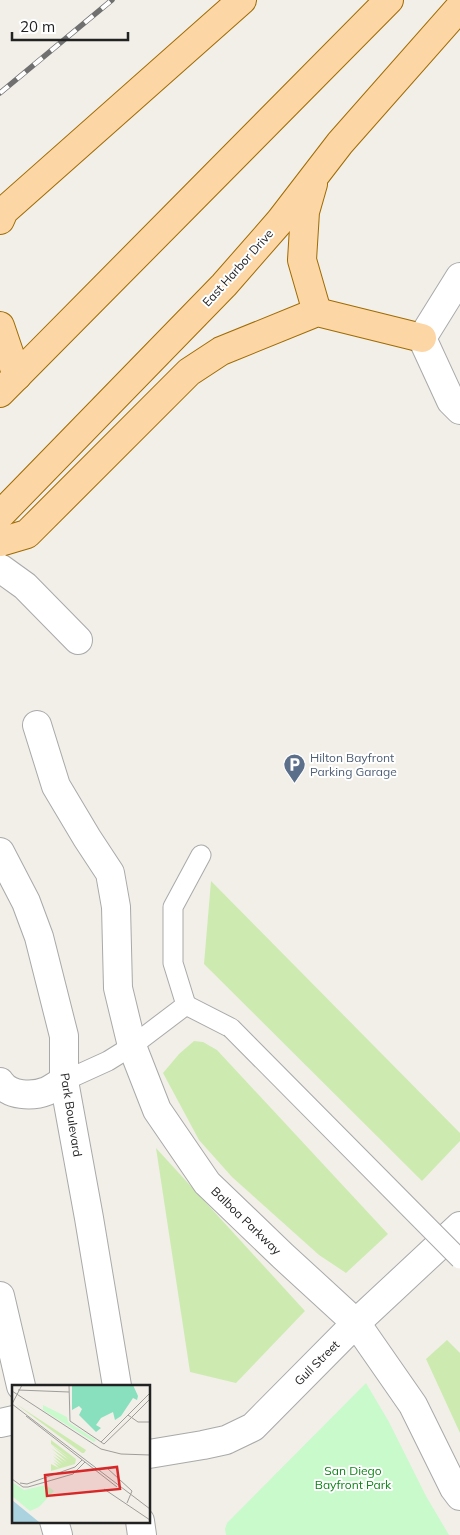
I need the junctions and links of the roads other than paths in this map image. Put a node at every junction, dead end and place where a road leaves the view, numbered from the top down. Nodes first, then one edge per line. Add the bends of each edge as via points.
1 (242, 0) edge
2 (389, 0) edge
3 (460, 6) edge
4 (316, 173) junction
5 (0, 220) edge
6 (460, 277) edge
7 (317, 312) junction
8 (0, 326) edge
9 (422, 338) junction
10 (8, 385) edge
11 (460, 410) edge
12 (0, 515) edge
13 (0, 542) edge
14 (0, 568) edge
15 (78, 640) dead end
16 (37, 725) dead end
17 (0, 852) edge
18 (201, 855) dead end
19 (186, 1005) junction
20 (132, 1046) junction
21 (64, 1081) junction
22 (0, 1082) edge
23 (460, 1226) edge
24 (460, 1259) edge
25 (0, 1296) edge
26 (356, 1323) junction
27 (21, 1385) edge
28 (117, 1385) edge
29 (150, 1454) edge
30 (460, 1496) edge
31 (54, 1522) edge
32 (140, 1522) edge
33 (58, 1535) edge
34 (142, 1535) edge

1 - 5 main road via 4,211
2 - 10 main road
3 - 4 main road, East Harbor Drive
4 - 7 main road via 305,212 302,260
4 - 12 main road, East Harbor Drive via 224,286
6 - 9 street
7 - 9 main road
7 - 13 main road via 221,351 190,372 27,534
8 - 10 main road
9 - 11 street via 451,401
14 - 15 street via 25,586
16 - 20 street, Balboa Parkway via 56,786 110,873 116,907 118,988
17 - 21 street, Park Boulevard via 26,902 39,937 64,1036
18 - 19 lane via 173,907 173,963
19 - 20 lane
19 - 24 lane, bridge via 231,1028
20 - 21 lane
20 - 26 street, Balboa Parkway via 157,1110 207,1183
21 - 22 street via 46,1092 29,1095 14,1092
21 - 28 street, Park Boulevard
23 - 26 street, Gull Street
25 - 27 street
26 - 29 street, Gull Street via 253,1427 226,1440
26 - 30 street, Balboa Parkway via 413,1405
31 - 33 street
32 - 34 street

